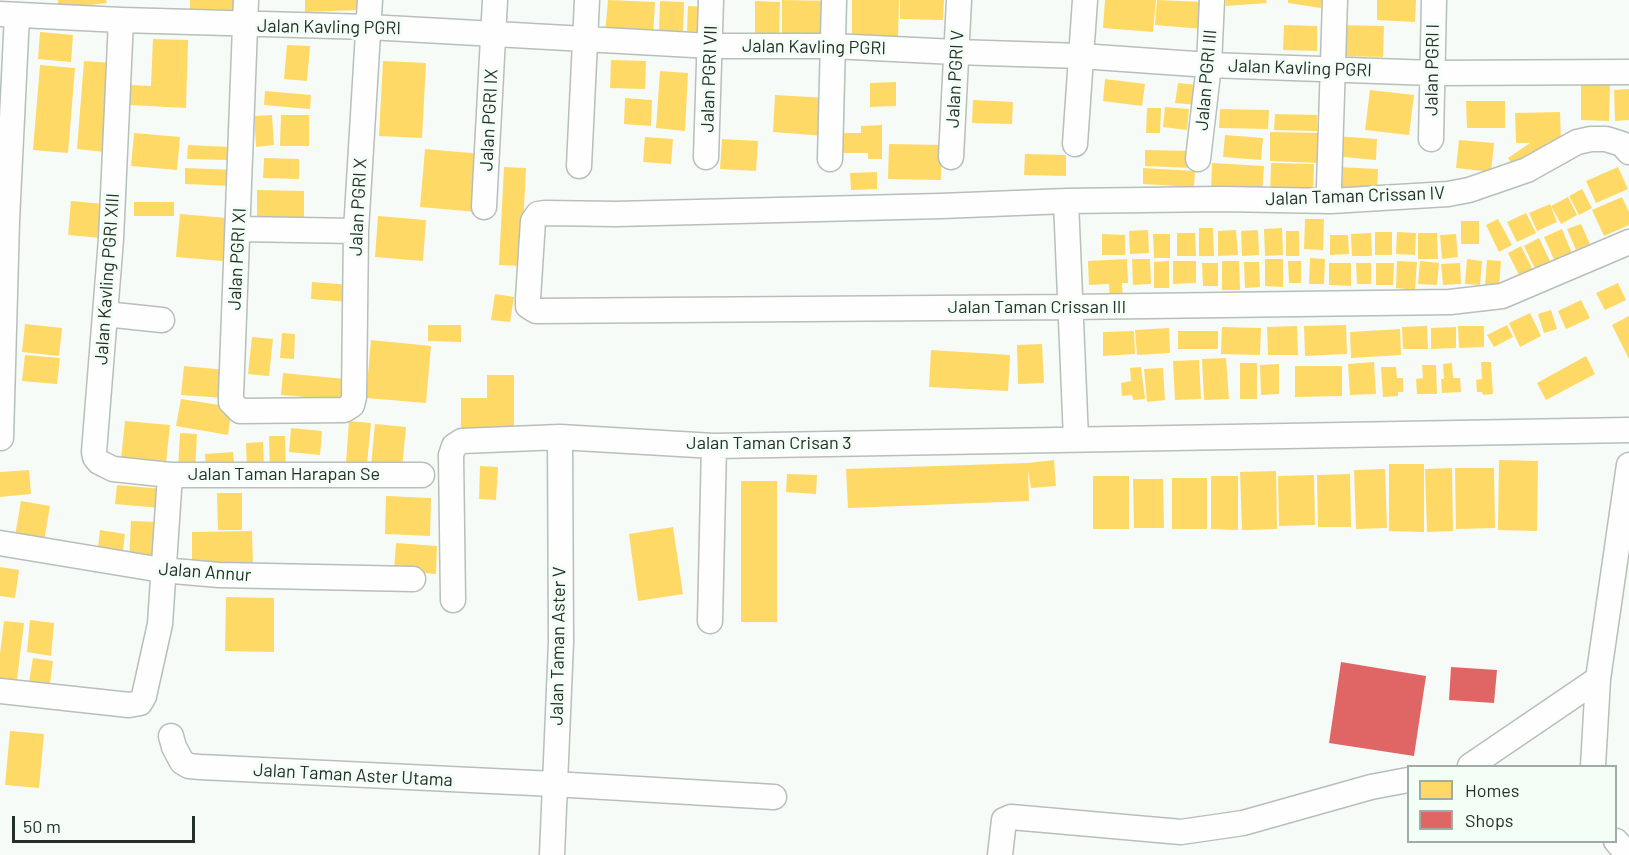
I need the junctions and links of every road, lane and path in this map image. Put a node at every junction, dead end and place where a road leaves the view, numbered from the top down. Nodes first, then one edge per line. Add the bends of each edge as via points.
1 (246, 0) edge
2 (370, 0) edge
3 (495, 0) edge
4 (587, 0) edge
5 (711, 0) edge
6 (834, 0) edge
7 (959, 0) edge
8 (1085, 0) edge
9 (1212, 0) edge
10 (1335, 0) edge
11 (1434, 0) edge
12 (24, 11) edge
13 (137, 13) edge
14 (245, 24) junction
15 (369, 27) junction
16 (494, 33) junction
17 (585, 40) junction
18 (711, 46) junction
19 (832, 46) junction
20 (956, 52) junction
21 (1081, 56) junction
22 (1209, 65) junction
23 (1334, 69) junction
24 (1629, 72) edge
25 (1432, 74) junction
26 (1431, 139) dead end
27 (1075, 144) dead end
28 (1627, 145) edge
29 (706, 157) dead end
30 (951, 158) dead end
31 (830, 159) dead end
32 (1198, 159) dead end
33 (579, 166) dead end
34 (1329, 187) dead end
35 (1066, 201) junction
36 (484, 207) dead end
37 (537, 214) joint
38 (238, 229) junction
39 (356, 231) junction
40 (1629, 242) edge
41 (1070, 307) junction
42 (105, 314) junction
43 (162, 320) dead end
44 (344, 410) joint
45 (1629, 430) edge
46 (560, 437) junction
47 (1, 438) edge
48 (1076, 439) junction
49 (714, 446) junction
50 (1629, 465) edge
51 (170, 475) junction
52 (422, 475) dead end
53 (0, 543) edge
54 (162, 570) junction
55 (412, 579) dead end
56 (453, 600) dead end
57 (710, 621) dead end
58 (1598, 679) junction
59 (0, 692) edge
60 (171, 736) dead end
61 (1471, 765) edge
62 (1593, 765) edge
63 (1407, 780) edge
64 (554, 784) junction
65 (774, 797) dead end
66 (552, 855) edge
67 (1000, 855) edge

1 - 14 street, Jalan PGRI XI
2 - 15 street, Jalan PGRI X
3 - 16 street, Jalan PGRI IX
4 - 17 street
5 - 18 street, Jalan PGRI VII
6 - 19 street
7 - 20 street, Jalan PGRI V
8 - 21 street
9 - 22 street, Jalan PGRI III
10 - 23 street
11 - 25 street, Jalan PGRI I
12 - 13 street, Jalan Kavling PGRI
12 - 47 street via 8,221
13 - 14 street, Jalan Kavling PGRI
13 - 42 street, Jalan Kavling PGRI XIII
14 - 15 street, Jalan Kavling PGRI
14 - 38 street, Jalan PGRI XI
15 - 16 street, Jalan Kavling PGRI
15 - 39 street, Jalan PGRI X
16 - 17 street, Jalan Kavling PGRI
16 - 36 street, Jalan PGRI IX
17 - 18 street, Jalan Kavling PGRI
17 - 33 street
18 - 19 street, Jalan Kavling PGRI
18 - 29 street, Jalan PGRI VII
19 - 20 street, Jalan Kavling PGRI
19 - 31 street
20 - 21 street, Jalan Kavling PGRI
20 - 30 street, Jalan PGRI V
21 - 22 street, Jalan Kavling PGRI
21 - 27 street
22 - 23 street, Jalan Kavling PGRI
22 - 32 street, Jalan PGRI III
23 - 25 street, Jalan Kavling PGRI
23 - 34 street
24 - 25 street, Jalan Kavling PGRI
25 - 26 street, Jalan PGRI I
28 - 35 street, Jalan Taman Crissan IV via 1606,139 1577,142 1527,170 1448,194 1331,201
35 - 37 street, Jalan Taman Crissan IV
35 - 41 street
37 - 41 street, Jalan Taman Crissan III via 533,221 528,299 528,306 536,310
38 - 39 street
38 - 44 street, Jalan PGRI XI via 233,407 240,411
39 - 44 street, Jalan PGRI X via 354,398
40 - 41 street, Jalan Taman Crissan III via 1502,296 1474,301
41 - 48 street
42 - 43 street
42 - 51 street, Jalan Kavling PGRI XIII via 95,457 112,469
45 - 48 street, Jalan Taman Crisan 3
46 - 49 street, Jalan Taman Crisan 3
46 - 56 street, Jalan Taman Crisan 3 via 462,441 454,446
46 - 64 street, Jalan Taman Aster V via 561,642
48 - 49 street, Jalan Taman Crisan 3
49 - 57 street
50 - 58 street
51 - 52 street, Jalan Taman Harapan Se
51 - 54 street, Jalan Taman Harapan Se
53 - 54 street, Jalan Annur
54 - 55 street, Jalan Annur
54 - 59 street, Jalan Taman Harapan Se via 160,624 140,703
58 - 61 street
58 - 62 street
60 - 64 street, Jalan Taman Aster Utama via 177,754 189,766
63 - 67 street via 1243,823 1181,832 1011,817 1004,820
64 - 65 street
64 - 66 street, Jalan Taman Aster V

